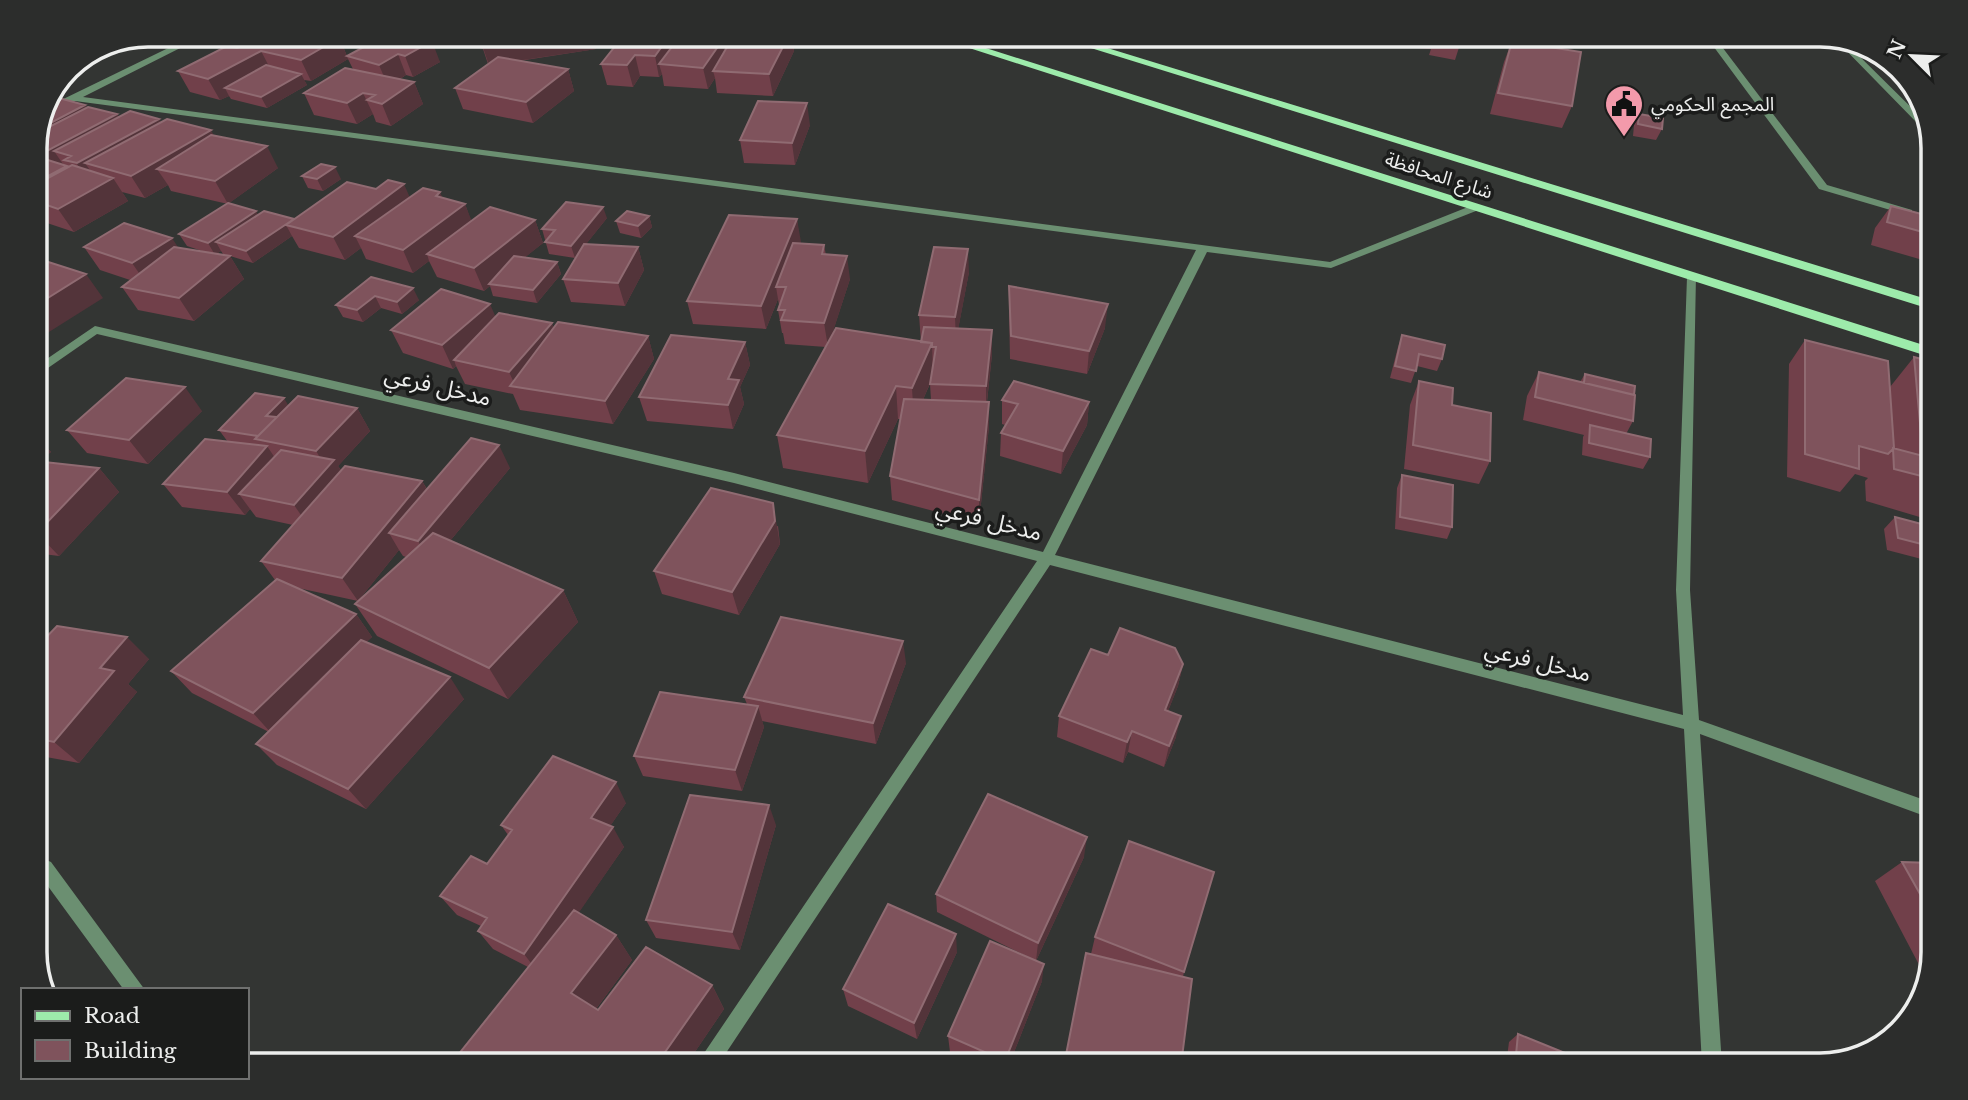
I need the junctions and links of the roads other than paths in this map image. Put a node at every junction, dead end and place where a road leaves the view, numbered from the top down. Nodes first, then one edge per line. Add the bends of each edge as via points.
1 (178, 47) edge
2 (972, 47) edge
3 (1093, 47) edge
4 (1718, 47) edge
5 (1852, 53) edge
6 (74, 98) junction
7 (57, 106) edge
8 (1915, 115) edge
9 (1477, 207) junction
10 (1921, 216) edge
11 (1203, 248) junction
12 (1692, 277) junction
13 (1921, 302) edge
14 (1921, 349) edge
15 (47, 364) edge
16 (1047, 558) junction
17 (1690, 724) junction
18 (1921, 807) edge
19 (47, 880) edge
20 (134, 988) edge
21 (714, 1053) edge
22 (1711, 1053) edge

1 - 6 street
2 - 9 main road, شارع المحافظة
3 - 13 main road, شارع المحافظة
4 - 10 street via 1823,187
5 - 8 street
6 - 7 street
6 - 11 street
9 - 11 street via 1331,265
9 - 12 main road, شارع المحافظة
11 - 16 street
12 - 14 main road, شارع المحافظة
12 - 17 street via 1683,590
15 - 16 street, مدخل فرعي via 95,330 734,478
16 - 17 street, مدخل فرعي
16 - 21 street
17 - 18 street, مدخل فرعي
17 - 22 street
19 - 20 street

